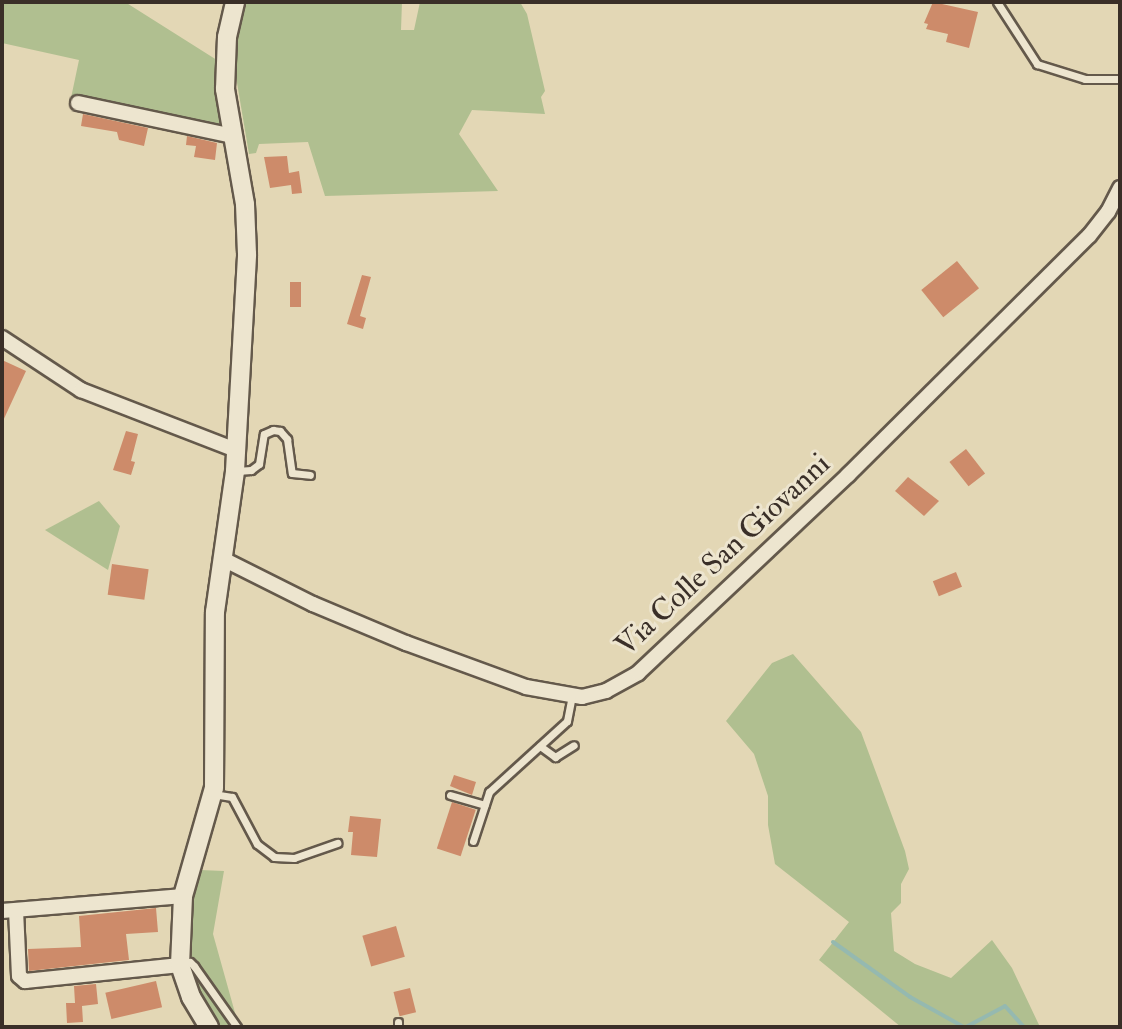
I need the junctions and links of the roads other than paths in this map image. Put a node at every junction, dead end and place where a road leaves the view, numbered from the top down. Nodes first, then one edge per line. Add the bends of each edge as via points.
1 (235, 2) edge
2 (997, 2) edge
3 (1120, 79) edge
4 (78, 103) dead end
5 (233, 136) junction
6 (1120, 188) edge
7 (2, 338) edge
8 (236, 450) junction
9 (235, 471) junction
10 (310, 475) dead end
11 (223, 559) junction
12 (572, 696) junction
13 (574, 745) dead end
14 (540, 746) junction
15 (213, 794) junction
16 (450, 795) dead end
17 (485, 805) junction
18 (473, 841) dead end
19 (337, 843) dead end
20 (183, 896) junction
21 (9, 911) edge
22 (180, 965) junction
23 (209, 1027) edge
24 (237, 1027) edge

1 - 5 main road via 225,89
2 - 3 lane via 1037,64 1085,79
4 - 5 street
5 - 8 main road via 247,254
6 - 12 street, Via Colle San Giovanni via 1089,236 638,673 606,691
7 - 8 street via 81,390
8 - 9 main road
9 - 10 lane via 259,464 264,434 273,430 287,439 292,473
9 - 11 main road
11 - 12 street, Via Colle San Giovanni via 406,643 526,687
11 - 15 main road via 215,612
12 - 14 lane via 567,721
13 - 14 lane via 555,757
14 - 17 lane via 489,792
15 - 19 lane via 232,797 257,844 274,857 294,858
15 - 20 main road
16 - 17 lane
17 - 18 lane
20 - 21 street
20 - 22 main road
21 - 22 street via 19,976 25,981
22 - 23 main road
22 - 24 lane via 194,966

